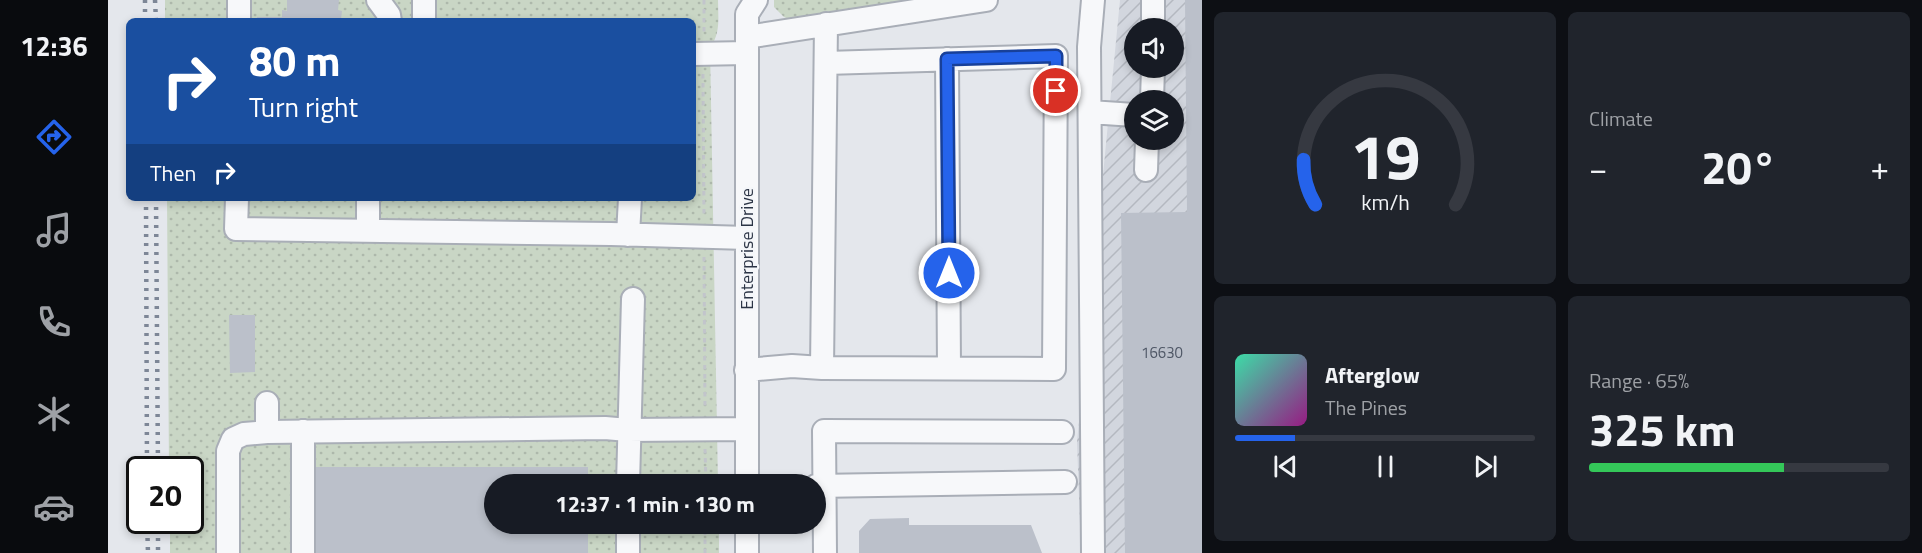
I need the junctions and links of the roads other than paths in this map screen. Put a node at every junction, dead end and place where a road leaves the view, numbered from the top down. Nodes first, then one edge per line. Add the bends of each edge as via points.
1 (240, 0) edge
2 (378, 0) edge
3 (424, 0) edge
4 (986, 0) edge
5 (1093, 0) edge
6 (1153, 0) edge
7 (747, 5) edge
8 (239, 18) edge
9 (390, 18) edge
10 (424, 18) edge
11 (1153, 18) edge
12 (826, 24) junction
13 (747, 45) junction
14 (700, 53) edge
15 (947, 59) junction
16 (826, 63) junction
17 (1056, 68) junction
18 (1089, 68) junction
19 (1090, 112) junction
20 (1124, 114) edge
21 (1146, 150) edge
22 (1146, 170) dead end
23 (237, 201) edge
24 (368, 201) edge
25 (630, 201) edge
26 (368, 231) junction
27 (628, 235) junction
28 (747, 238) junction
29 (633, 299) dead end
30 (822, 368) junction
31 (950, 368) junction
32 (1092, 368) junction
33 (1054, 369) junction
34 (746, 370) junction
35 (267, 403) dead end
36 (746, 429) junction
37 (628, 430) junction
38 (303, 431) junction
39 (267, 432) junction
40 (1062, 432) dead end
41 (628, 474) edge
42 (747, 474) edge
43 (821, 474) edge
44 (1065, 482) dead end
45 (826, 486) edge
46 (628, 534) edge
47 (747, 534) edge
48 (824, 534) edge
49 (228, 553) edge
50 (303, 553) edge
51 (628, 553) edge
52 (747, 553) edge
53 (825, 553) edge
54 (1093, 553) edge

1 - 8 street
2 - 9 street
3 - 10 street
4 - 12 street
5 - 18 street
6 - 11 street
7 - 13 street, Enterprise Drive
12 - 13 street
12 - 16 street
13 - 14 street
13 - 28 street, Enterprise Drive
15 - 16 street
15 - 17 street via 1056,56
15 - 31 street
16 - 30 street
17 - 18 street
17 - 33 street
18 - 19 street
19 - 20 street
19 - 32 street
21 - 22 street
23 - 26 street via 236,229
24 - 26 street
25 - 27 street
26 - 27 street
27 - 28 street
28 - 34 street, Enterprise Drive
29 - 37 street
30 - 31 street
30 - 34 street
31 - 33 street
32 - 33 street
32 - 54 street
34 - 36 street, Enterprise Drive
35 - 39 street
36 - 37 street
36 - 42 street, Enterprise Drive
37 - 38 street
37 - 41 street
38 - 39 street
38 - 50 street
39 - 49 street via 233,439 228,451
40 - 43 street via 824,430
44 - 45 street
46 - 51 street
47 - 52 street
48 - 53 street

